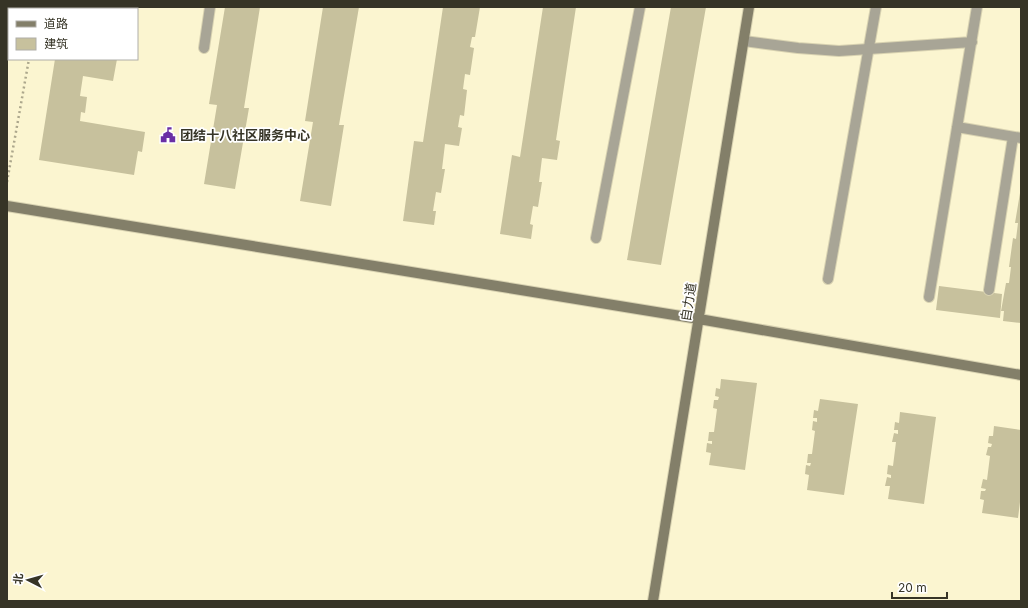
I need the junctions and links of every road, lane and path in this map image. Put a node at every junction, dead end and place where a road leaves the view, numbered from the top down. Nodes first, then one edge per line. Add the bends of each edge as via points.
1 (210, 7) edge
2 (640, 7) edge
3 (749, 7) edge
4 (876, 7) edge
5 (978, 7) edge
6 (744, 41) junction
7 (972, 42) junction
8 (204, 48) dead end
9 (868, 49) junction
10 (29, 60) edge
11 (957, 127) junction
12 (1017, 138) edge
13 (7, 182) edge
14 (7, 206) edge
15 (596, 238) dead end
16 (828, 279) dead end
17 (989, 290) dead end
18 (928, 297) dead end
19 (699, 319) junction
20 (1021, 376) edge
21 (653, 601) edge

1 - 8 street
2 - 15 street
3 - 6 main road, 自力道
4 - 9 street
5 - 7 street
6 - 9 street via 823,50
6 - 19 main road, 自力道
7 - 9 street
7 - 11 street
9 - 16 street
10 - 13 path
11 - 12 street
11 - 18 street
12 - 17 street
14 - 19 main road
19 - 20 main road
19 - 21 main road, 自力道

